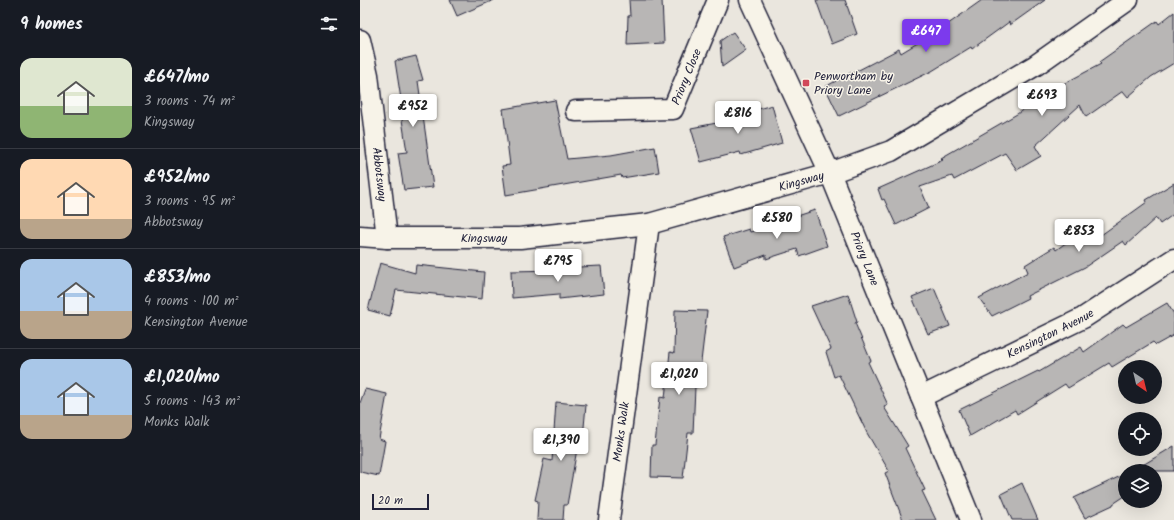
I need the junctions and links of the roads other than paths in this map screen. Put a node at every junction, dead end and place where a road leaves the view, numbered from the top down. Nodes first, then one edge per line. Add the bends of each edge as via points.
1 (718, 0) edge
2 (750, 0) edge
3 (1128, 0) edge
4 (360, 40) edge
5 (576, 110) dead end
6 (830, 173) junction
7 (649, 224) junction
8 (360, 236) edge
9 (387, 238) junction
10 (1174, 259) edge
11 (920, 397) junction
12 (609, 520) edge
13 (972, 520) edge

1 - 5 street, Priory Close via 673,109
2 - 6 street, Priory Lane
3 - 6 street, Kingsway via 1036,65 891,152
4 - 9 street, Abbotsway via 368,75
6 - 7 street, Kingsway
6 - 11 street, Priory Lane
7 - 9 street, Kingsway via 520,238
7 - 12 street, Monks Walk
8 - 9 street, Kingsway
10 - 11 street, Kensington Avenue via 1083,318
11 - 13 street, Priory Lane

